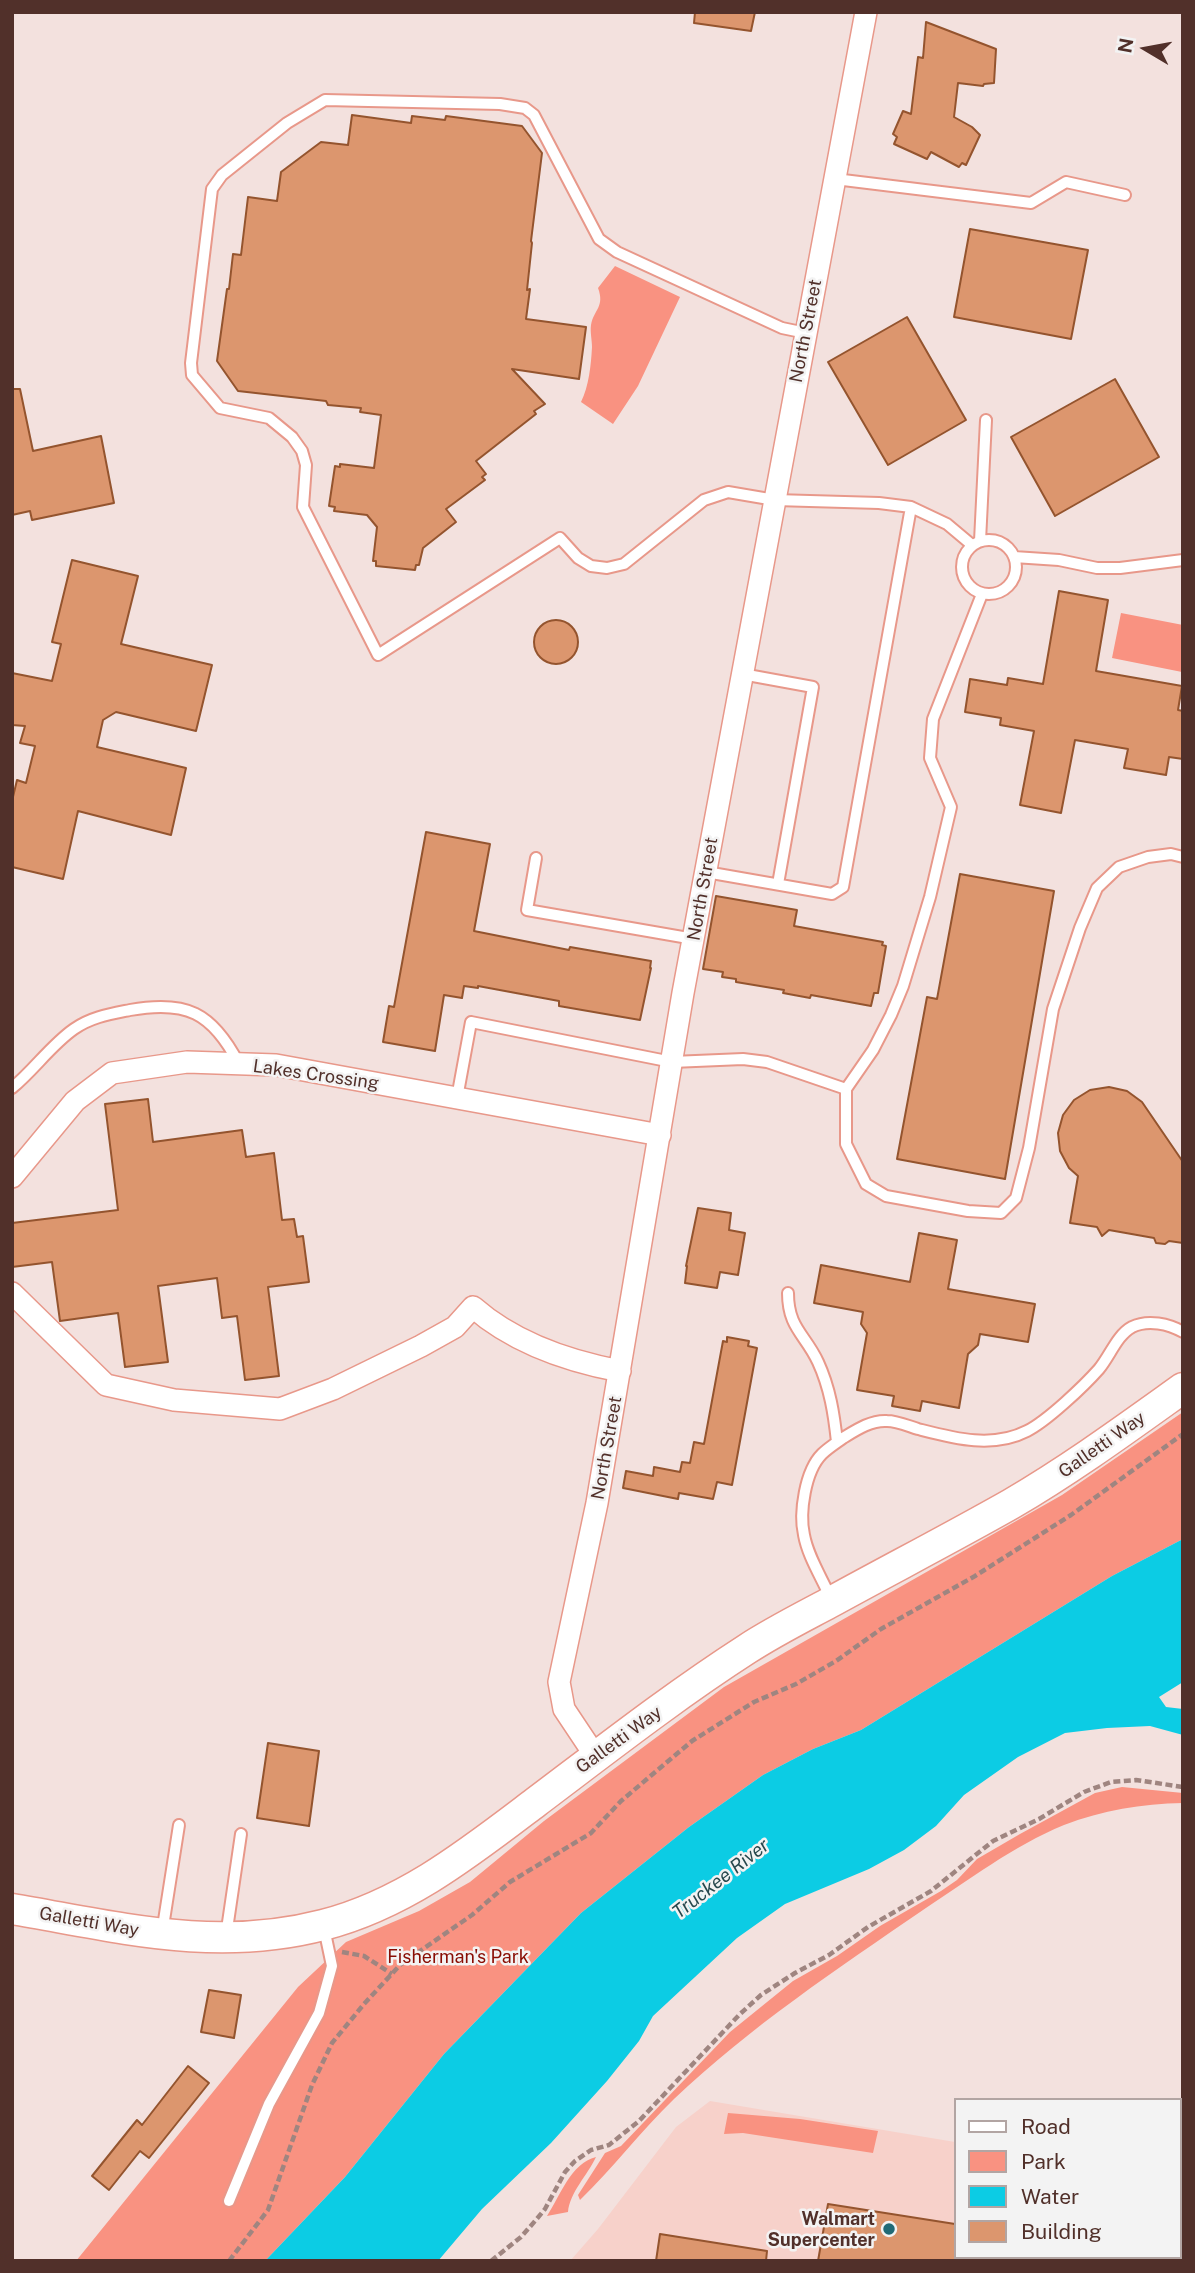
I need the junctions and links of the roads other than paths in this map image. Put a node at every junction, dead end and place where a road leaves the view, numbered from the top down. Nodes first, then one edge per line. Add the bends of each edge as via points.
1 (866, 12) edge
2 (835, 179) junction
3 (1125, 195) dead end
4 (806, 333) junction
5 (986, 420) dead end
6 (775, 500) junction
7 (911, 508) junction
8 (976, 543) junction
9 (1014, 557) junction
10 (1183, 560) edge
11 (982, 594) junction
12 (743, 674) junction
13 (536, 858) dead end
14 (1183, 858) edge
15 (706, 872) junction
16 (778, 884) junction
17 (694, 939) junction
18 (672, 1062) junction
19 (239, 1064) junction
20 (12, 1088) edge
21 (846, 1089) junction
22 (457, 1098) junction
23 (660, 1135) junction
24 (12, 1177) edge
25 (12, 1293) edge
26 (788, 1293) dead end
27 (1183, 1332) edge
28 (621, 1371) junction
29 (1183, 1388) edge
30 (836, 1442) junction
31 (832, 1601) junction
32 (596, 1757) junction
33 (179, 1825) dead end
34 (241, 1834) dead end
35 (12, 1909) edge
36 (162, 1934) junction
37 (326, 1937) junction
38 (226, 1938) junction
39 (229, 2201) dead end

1 - 2 street, North Street
2 - 3 lane via 1031,203 1066,182
2 - 4 street, North Street
4 - 6 street, North Street
4 - 6 lane via 782,328 617,252 599,239 534,115 525,108 325,100 287,123 222,175 212,189 192,375 220,408 269,418 302,451 306,465 303,507 378,655 560,538 578,558 607,568 624,564 716,494
5 - 8 lane
6 - 7 lane
6 - 12 street, North Street
7 - 8 lane
7 - 16 lane via 843,887 832,894
8 - 9 lane via 998,541
8 - 11 lane via 966,552 961,568 968,584
9 - 10 lane via 1109,568
9 - 11 lane via 1016,570 1007,587
11 - 21 lane via 933,719 930,758 951,807 930,897 891,1016
12 - 15 street, North Street
12 - 16 lane via 813,687
13 - 17 lane via 527,910
14 - 21 lane via 1171,853 1119,867 1097,888 1054,1009 1016,1198 1000,1213 886,1196 866,1184 846,1144
15 - 16 lane
15 - 17 street, North Street
17 - 18 street, North Street
18 - 21 lane via 767,1062
18 - 22 lane via 471,1023
18 - 23 street, North Street
19 - 20 lane via 223,1037 204,1019 182,1008 158,1005 101,1016 78,1026
19 - 22 street, Lakes Crossing via 276,1065
19 - 24 street, Lakes Crossing via 187,1062 112,1073 75,1101
22 - 23 street, Lakes Crossing
23 - 28 street, North Street
25 - 28 street via 106,1385 174,1400 279,1409 334,1389 421,1346 455,1328 473,1307 489,1322 544,1351
26 - 30 lane via 788,1311 817,1360 832,1401
27 - 30 lane via 1151,1323 1132,1327 1099,1368 1027,1432 997,1440 962,1440 887,1421 870,1423
28 - 32 street, North Street via 559,1682 564,1709
29 - 31 street, Galletti Way via 1059,1475
30 - 31 lane via 820,1455 813,1469 802,1520 809,1551
31 - 32 street, Galletti Way via 750,1647
32 - 37 street, Galletti Way via 434,1877 358,1914
33 - 36 lane
34 - 38 lane
35 - 36 street, Galletti Way
36 - 38 street, Galletti Way
37 - 38 street, Galletti Way via 286,1933
37 - 39 lane via 332,1966 319,2013 269,2104

